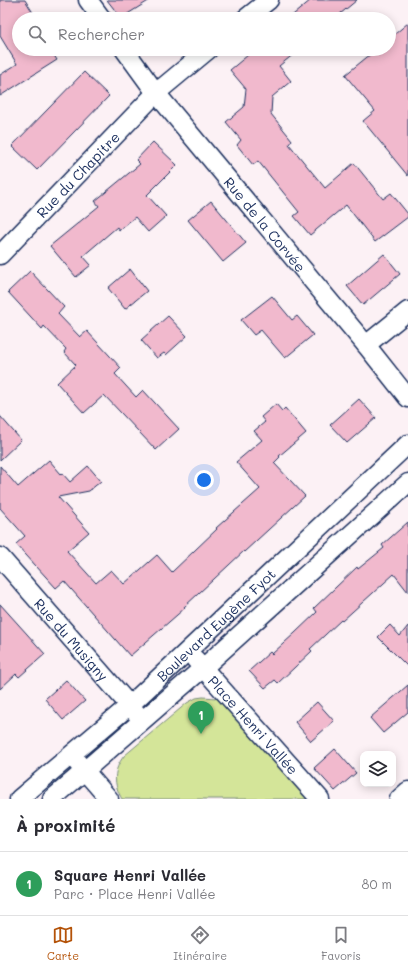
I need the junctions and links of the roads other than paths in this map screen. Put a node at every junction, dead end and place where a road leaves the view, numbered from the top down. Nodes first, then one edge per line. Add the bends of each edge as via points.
1 (88, 0) edge
2 (269, 0) edge
3 (97, 12) edge
4 (254, 12) edge
5 (129, 56) edge
6 (201, 56) edge
7 (156, 93) junction
8 (0, 255) edge
9 (408, 311) edge
10 (366, 345) junction
11 (408, 398) edge
12 (408, 444) edge
13 (408, 483) edge
14 (0, 557) edge
15 (187, 651) junction
16 (202, 668) junction
17 (130, 705) junction
18 (143, 721) junction
19 (71, 755) junction
20 (85, 771) junction
21 (408, 791) edge
22 (19, 799) edge
23 (52, 799) edge
24 (109, 799) edge
25 (320, 799) edge
26 (398, 799) edge

1 - 3 street
2 - 4 street
5 - 7 street, Rue de la Corvée
6 - 7 street, Rue du Chapitre
7 - 8 street, Rue du Chapitre
7 - 10 street, Rue de la Corvée
9 - 10 street
10 - 11 street, Rue de la Corvée
12 - 15 street, Boulevard Eugène Fyot
13 - 16 street, Boulevard Eugène Fyot
14 - 17 street, Rue du Musigny
15 - 16 street, Place Henri Vallée
15 - 17 street, Boulevard Eugène Fyot
16 - 18 street, Boulevard Eugène Fyot
16 - 25 street, Place Henri Vallée
17 - 18 street, Rue du Musigny
17 - 19 street, Boulevard Eugène Fyot
18 - 20 street, Boulevard Eugène Fyot
19 - 20 street
19 - 22 street, Boulevard Eugène Fyot
20 - 23 street, Boulevard Eugène Fyot
20 - 24 street
21 - 26 street

